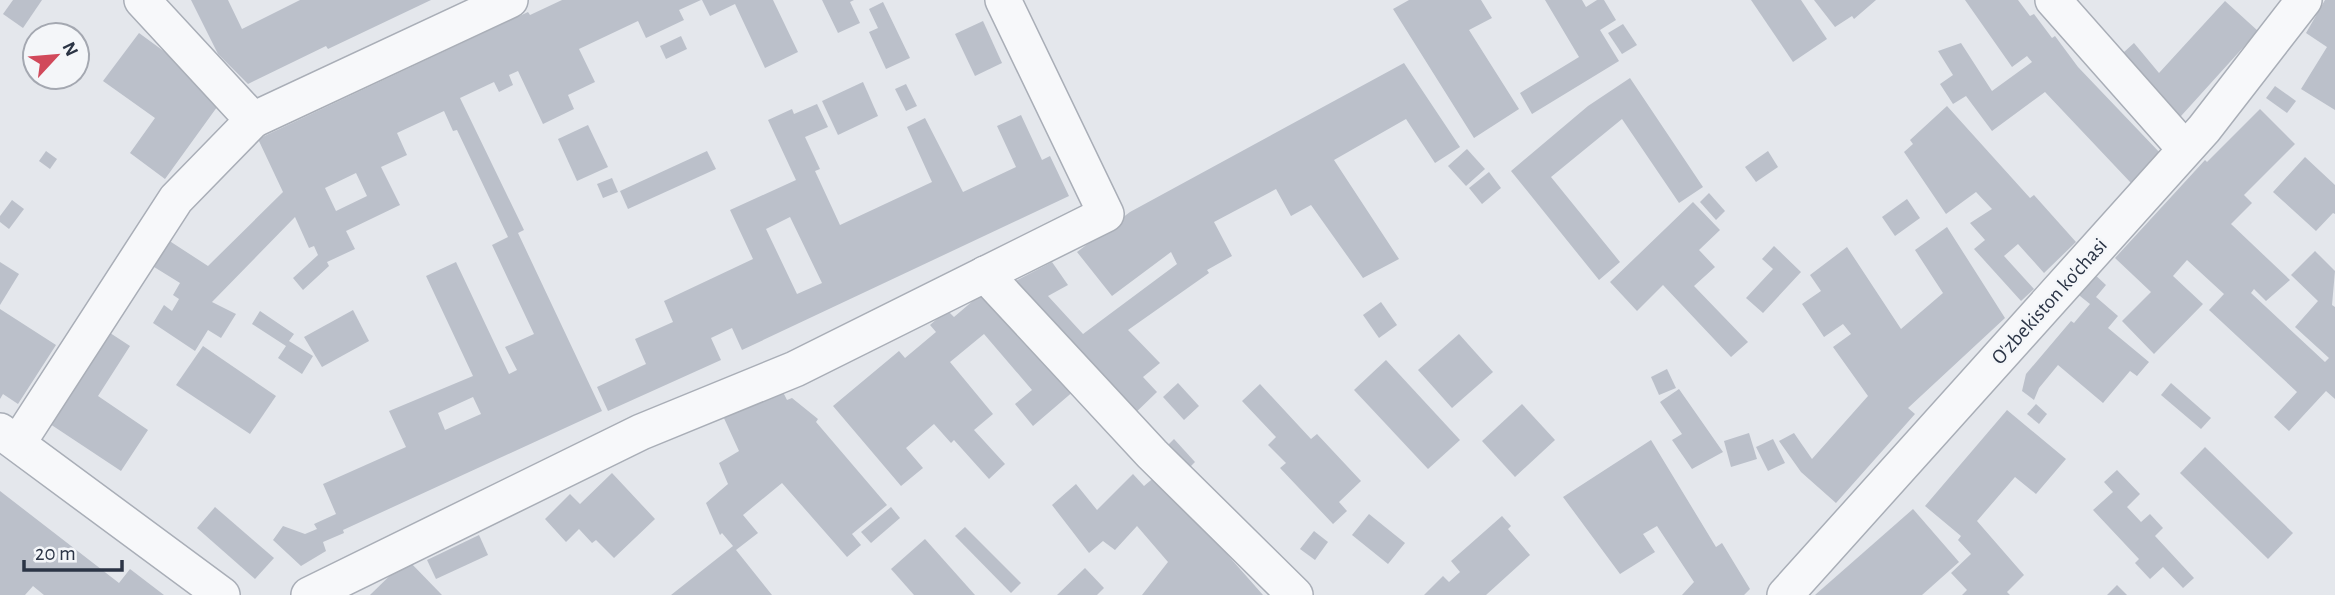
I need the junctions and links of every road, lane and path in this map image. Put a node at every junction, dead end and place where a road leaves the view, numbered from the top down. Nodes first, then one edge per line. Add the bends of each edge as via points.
1 (142, 0) edge
2 (510, 0) edge
3 (1003, 0) edge
4 (2053, 0) edge
5 (2304, 0) edge
6 (253, 120) junction
7 (2185, 149) junction
8 (985, 274) junction
9 (9, 437) edge
10 (222, 595) edge
11 (309, 595) edge
12 (1295, 595) edge
13 (1785, 595) edge

1 - 6 street
2 - 6 street
3 - 8 street via 1106,214
4 - 7 street
5 - 7 street, O'zbekiston ko'chasi
6 - 9 street via 176,199
7 - 13 street, O'zbekiston ko'chasi
8 - 11 street via 795,369 641,432
8 - 12 street via 1152,454
9 - 10 street

